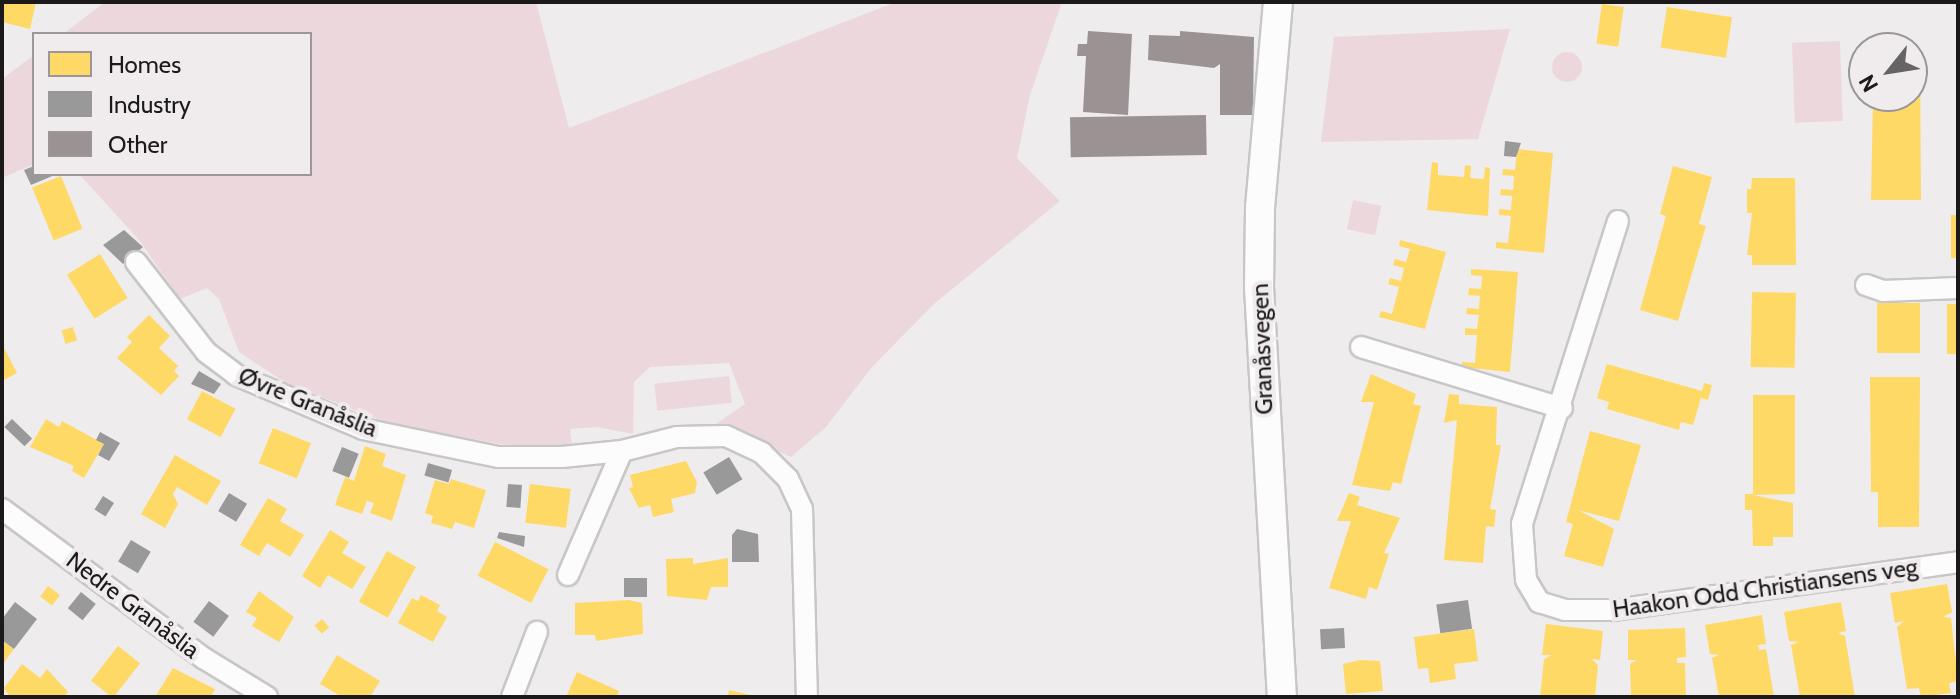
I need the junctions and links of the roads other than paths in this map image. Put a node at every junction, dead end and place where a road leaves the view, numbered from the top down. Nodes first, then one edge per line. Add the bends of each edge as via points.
1 (1278, 2) edge
2 (1618, 221) dead end
3 (136, 262) dead end
4 (1866, 285) dead end
5 (1958, 288) edge
6 (1361, 347) dead end
7 (1562, 408) junction
8 (622, 451) junction
9 (2, 509) edge
10 (1958, 562) edge
11 (568, 575) dead end
12 (537, 632) dead end
13 (267, 697) edge
14 (512, 697) edge
15 (807, 697) edge
16 (1282, 697) edge

1 - 16 street, Granåsvegen via 1260,207 1259,287
2 - 7 street, Haakon Odd Christiansens veg
3 - 8 street, Øvre Granåslia via 206,352 236,375 363,429 498,457
4 - 5 street via 1883,291
6 - 7 street
7 - 10 street, Haakon Odd Christiansens veg via 1522,524 1526,580 1539,602 1565,610 1614,610
8 - 11 street
8 - 15 street, Øvre Granåslia via 677,437 726,436 762,453 783,472 802,509
9 - 13 street, Nedre Granåslia via 205,659
12 - 14 street

